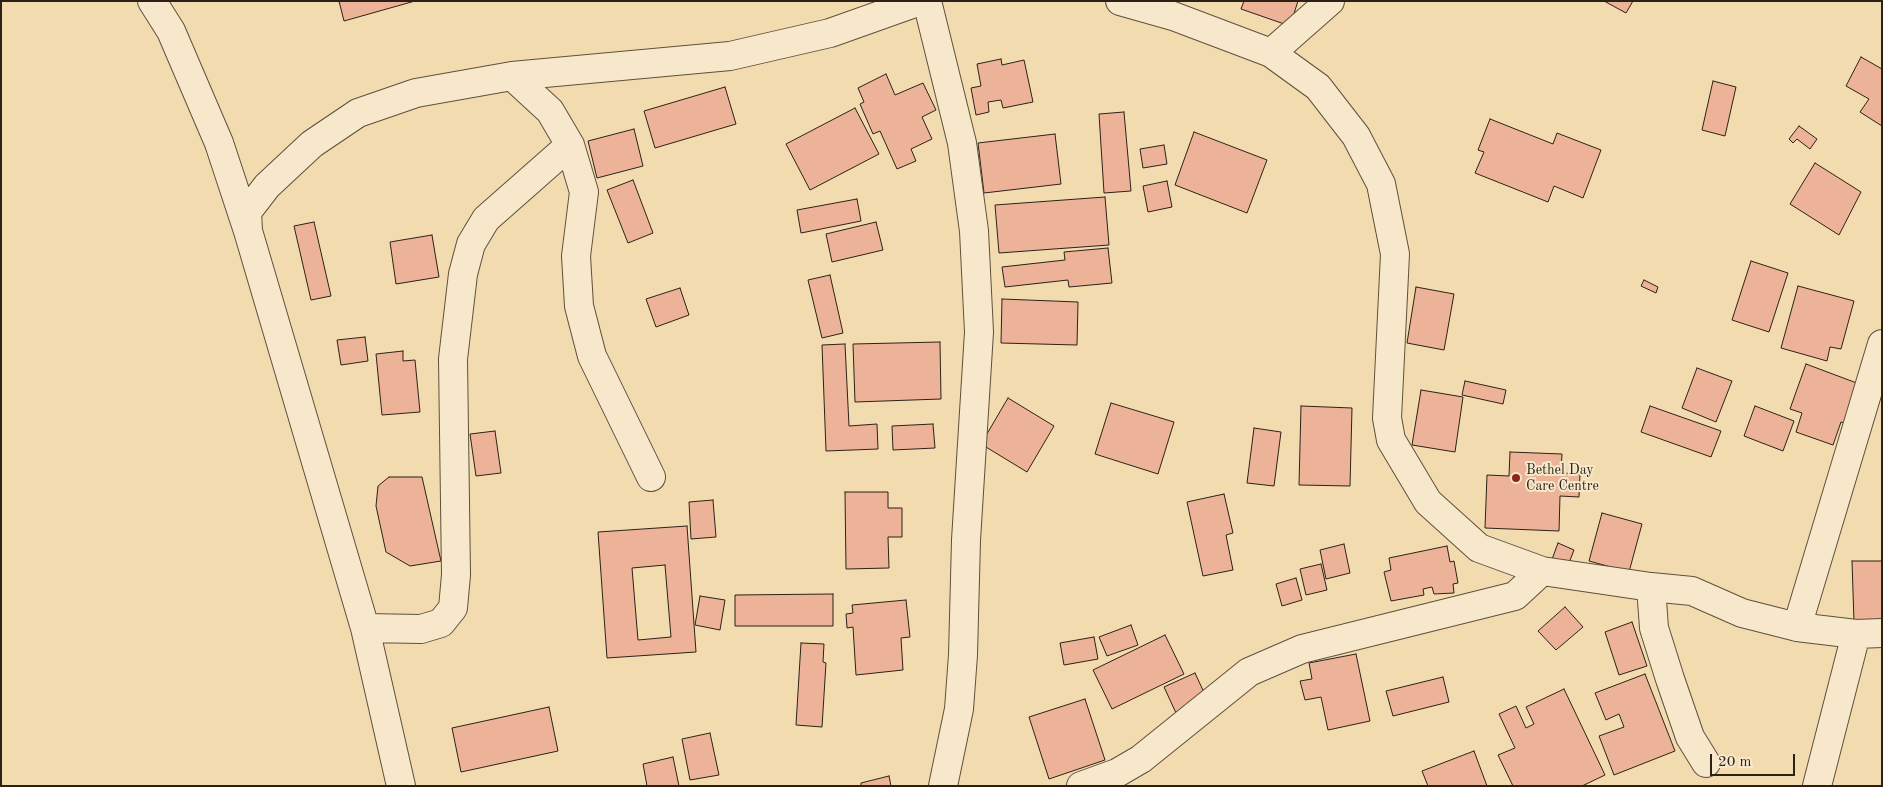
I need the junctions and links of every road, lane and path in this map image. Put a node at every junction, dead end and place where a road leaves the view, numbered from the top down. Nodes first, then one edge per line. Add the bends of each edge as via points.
1 (152, 1) edge
2 (920, 1) edge
3 (928, 1) edge
4 (1120, 1) edge
5 (1330, 1) edge
6 (1271, 53) junction
7 (512, 76) junction
8 (570, 145) junction
9 (248, 231) junction
10 (1882, 344) edge
11 (651, 477) dead end
12 (1542, 571) junction
13 (1651, 587) junction
14 (1797, 627) junction
15 (365, 628) junction
16 (1869, 634) edge
17 (1706, 764) dead end
18 (401, 786) edge
19 (943, 786) edge
20 (1081, 786) edge
21 (1817, 786) edge

1 - 9 street via 171,31 219,143
2 - 7 street via 830,33 730,56
3 - 19 street via 962,143 974,231 979,332 966,540 963,655 958,708
4 - 6 street via 1173,16
5 - 6 street
6 - 12 street via 1318,87 1356,136 1381,184 1395,254 1387,418 1391,440 1428,502 1479,548
7 - 8 street via 550,111
7 - 9 street via 416,93 358,113 312,144 267,186 247,212
8 - 11 street via 584,192 576,256 578,306 592,356
8 - 15 street via 486,219 471,244 465,266 453,359 456,575 453,608 441,623 421,629
9 - 15 street
10 - 14 street
12 - 13 street
12 - 20 street via 1515,596 1302,649 1249,672 1142,759 1117,773
13 - 14 street via 1692,591 1742,613
13 - 17 street via 1654,628 1664,662 1690,737
14 - 16 street
15 - 18 street
16 - 21 street

